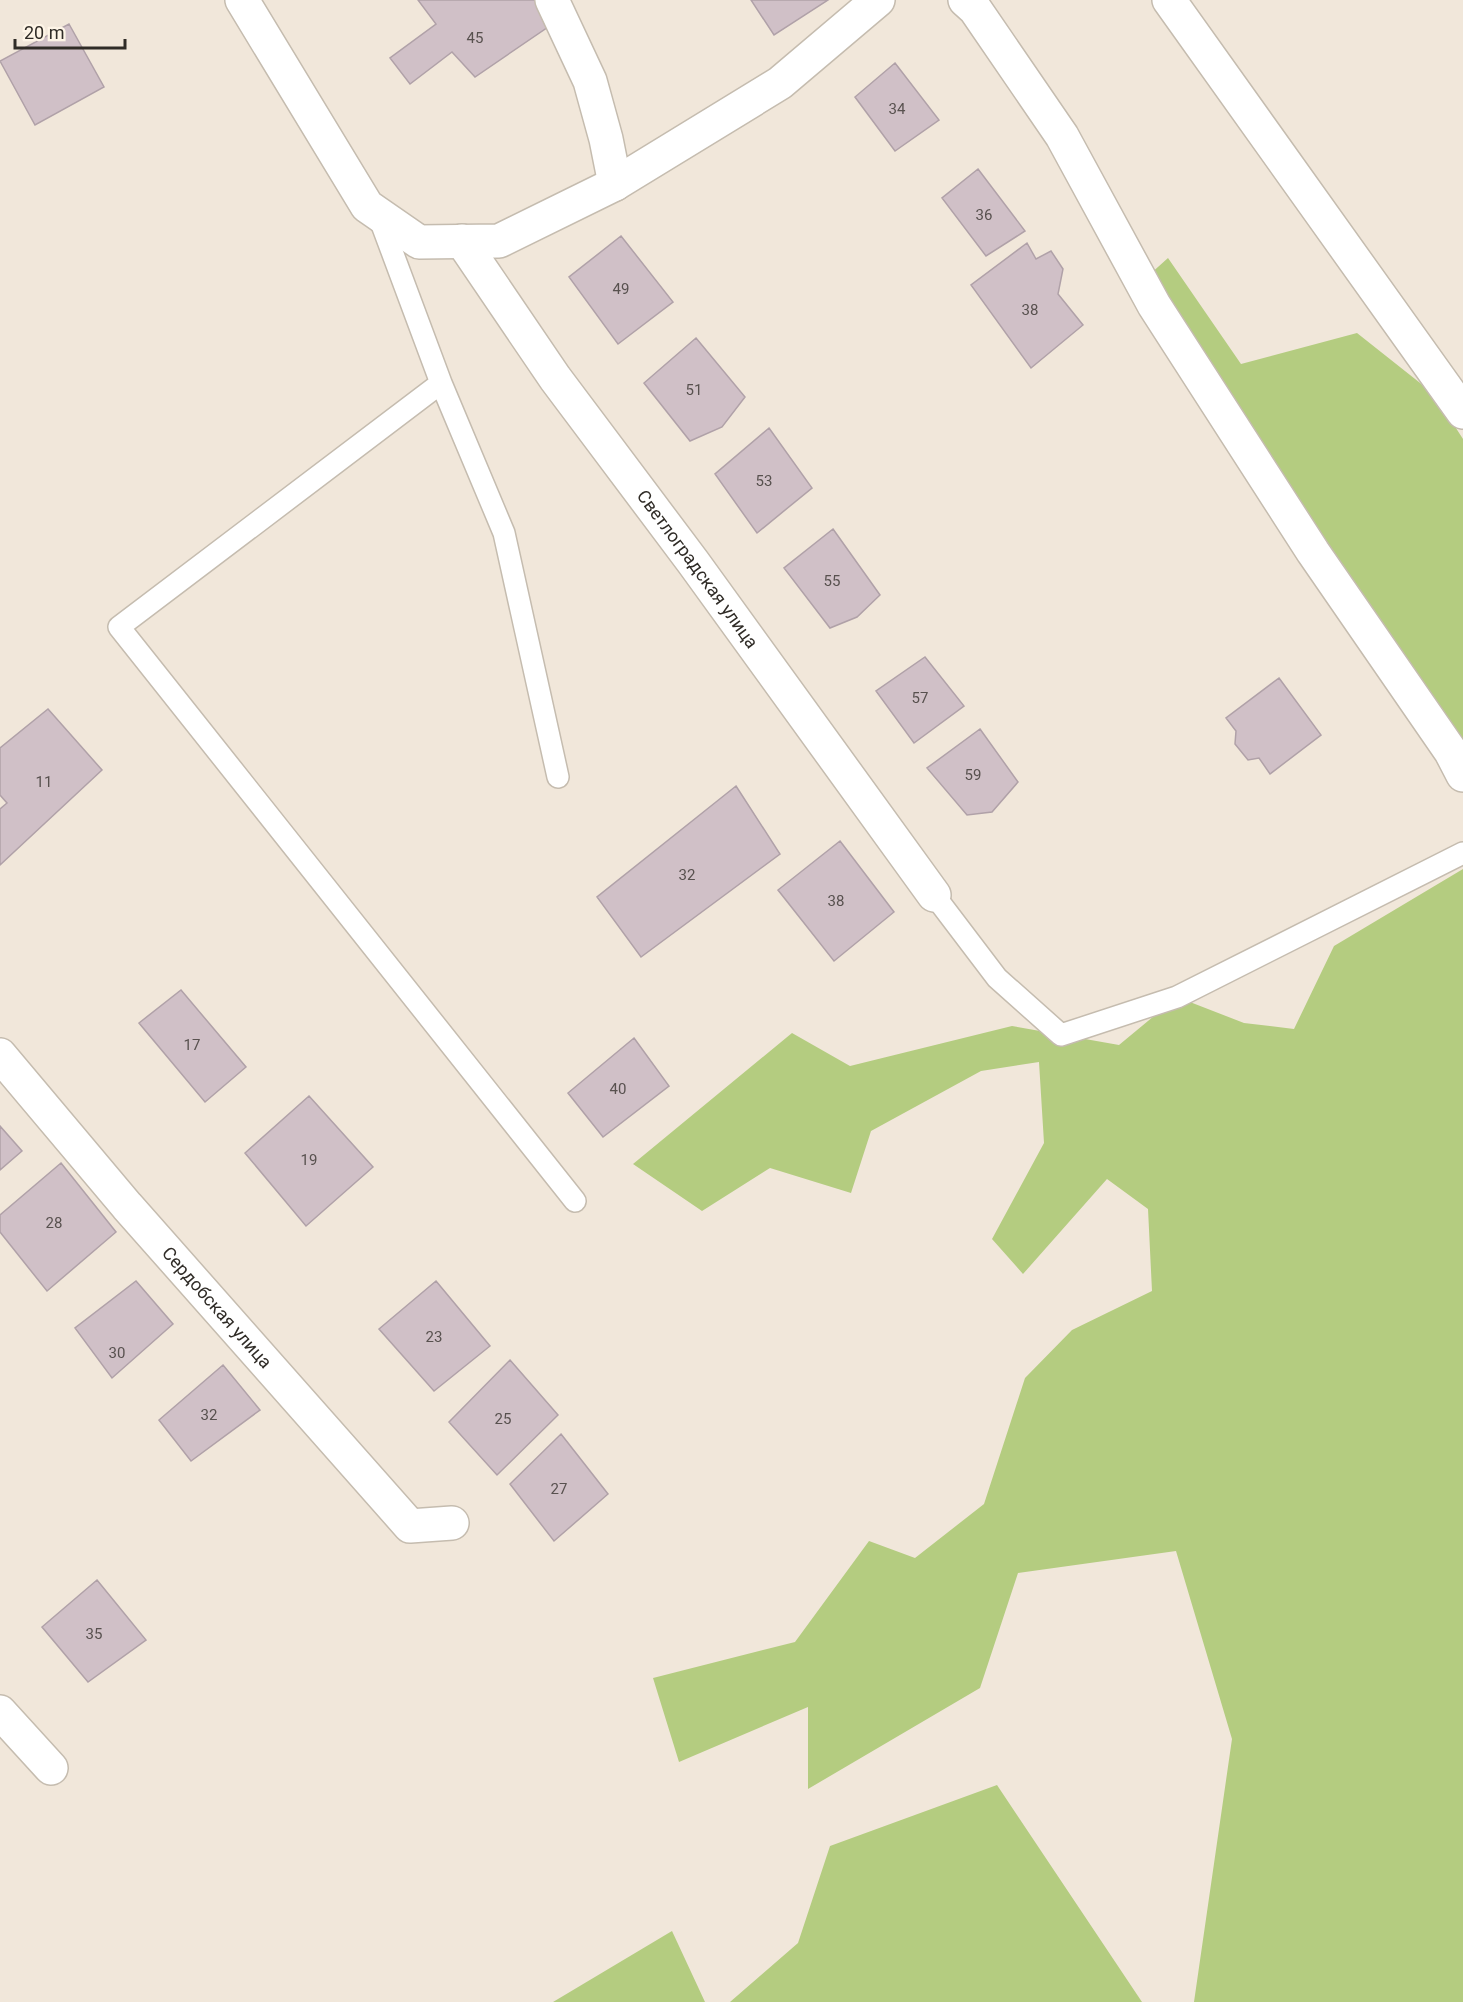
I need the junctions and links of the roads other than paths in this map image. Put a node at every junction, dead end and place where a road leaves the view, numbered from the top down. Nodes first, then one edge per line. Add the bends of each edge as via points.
1 (242, 0) edge
2 (552, 0) edge
3 (878, 0) edge
4 (965, 0) edge
5 (1169, 0) edge
6 (615, 184) junction
7 (378, 213) junction
8 (462, 241) junction
9 (441, 383) junction
10 (1463, 412) edge
11 (1463, 775) edge
12 (558, 777) dead end
13 (1463, 853) edge
14 (934, 895) joint
15 (0, 1055) edge
16 (575, 1201) dead end
17 (452, 1524) dead end
18 (0, 1712) edge
19 (51, 1768) dead end

1 - 7 street via 367,206
2 - 6 street via 590,81
3 - 6 street via 780,83
4 - 11 street via 1062,136 1154,305
5 - 10 street
6 - 8 street via 499,241
7 - 8 street via 419,242
7 - 9 lane
8 - 14 street, Светлоградская улица via 555,378
9 - 12 lane via 504,533
9 - 16 lane via 118,627
13 - 14 lane via 1177,997 1061,1035 997,978
15 - 17 street, Сердобская улица via 127,1206 410,1526
18 - 19 street

